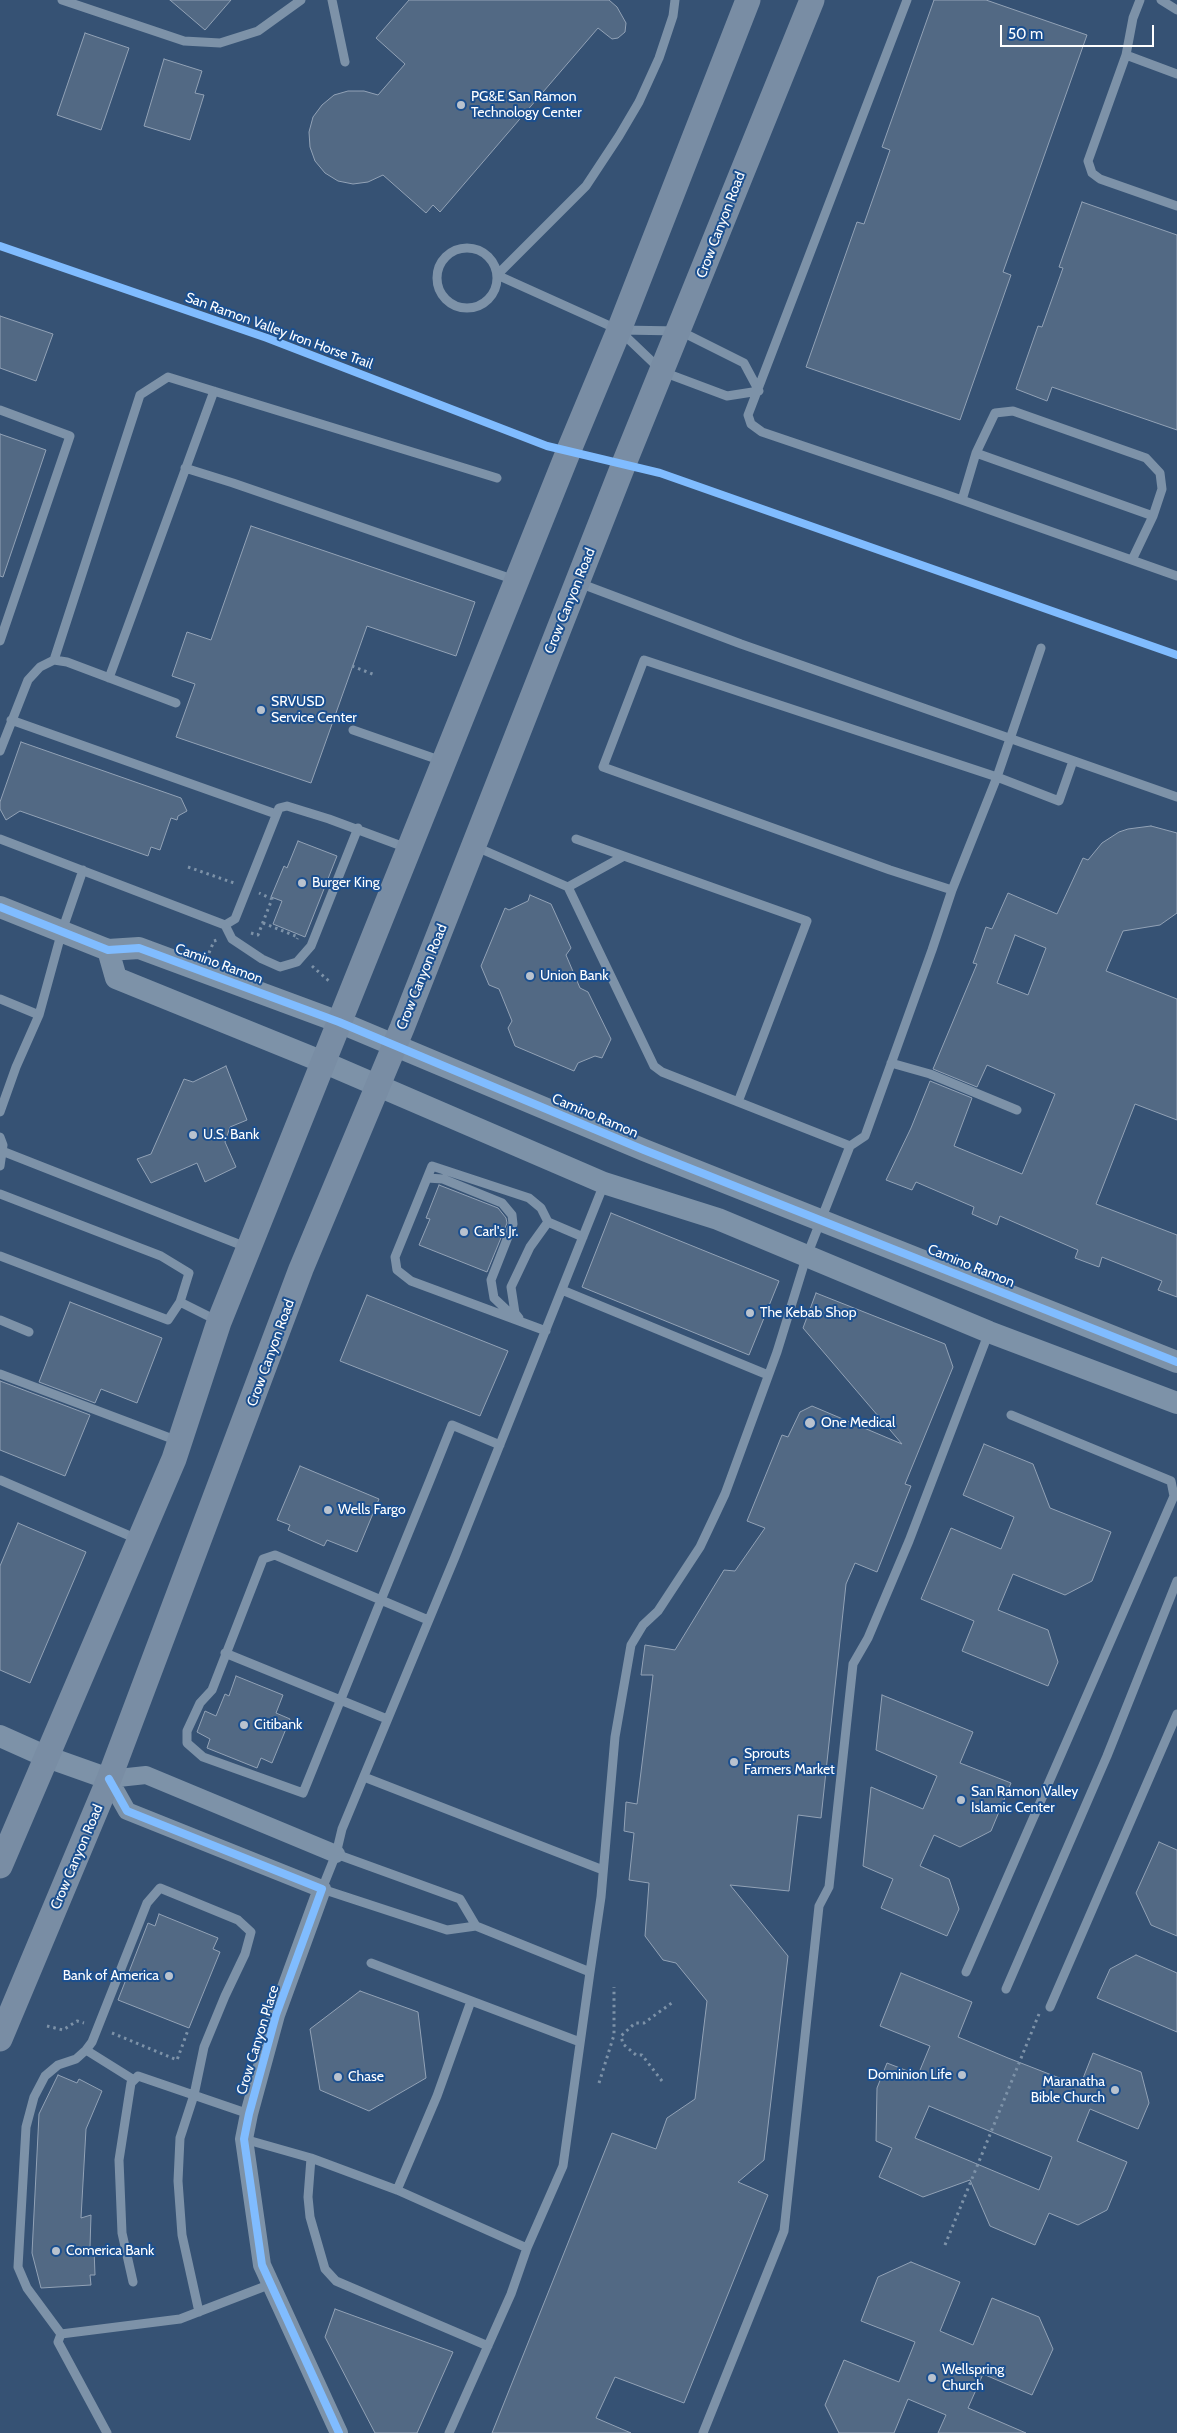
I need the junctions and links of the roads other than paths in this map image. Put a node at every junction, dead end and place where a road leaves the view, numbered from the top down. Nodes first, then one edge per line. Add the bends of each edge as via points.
1 (62, 0) edge
2 (301, 0) edge
3 (332, 0) edge
4 (675, 0) edge
5 (748, 0) edge
6 (812, 0) edge
7 (907, 0) edge
8 (1140, 0) edge
9 (1161, 0) edge
10 (85, 4) edge
11 (1177, 10) edge
12 (1126, 55) junction
13 (345, 62) dead end
14 (1177, 74) edge
15 (1177, 206) edge
16 (497, 275) junction
17 (619, 330) junction
18 (680, 331) junction
19 (662, 372) junction
20 (214, 391) junction
21 (759, 391) junction
22 (0, 410) edge
23 (976, 453) junction
24 (185, 468) junction
25 (497, 478) dead end
26 (962, 500) junction
27 (1153, 516) junction
28 (1132, 560) junction
29 (1177, 576) edge
30 (518, 581) junction
31 (578, 583) junction
32 (0, 641) edge
33 (1041, 648) dead end
34 (54, 660) junction
35 (109, 678) junction
36 (176, 703) dead end
37 (11, 720) junction
38 (353, 730) dead end
39 (1011, 739) junction
40 (0, 751) edge
41 (1073, 761) junction
42 (444, 762) junction
43 (997, 777) junction
44 (1177, 797) edge
45 (276, 814) junction
46 (358, 828) junction
47 (0, 839) edge
48 (576, 839) dead end
49 (474, 846) junction
50 (410, 849) junction
51 (624, 856) junction
52 (84, 870) junction
53 (568, 886) junction
54 (952, 890) junction
55 (0, 907) edge
56 (225, 924) junction
57 (62, 931) junction
58 (108, 950) junction
59 (0, 999) edge
60 (39, 1015) junction
61 (339, 1022) junction
62 (394, 1046) junction
63 (323, 1062) junction
64 (892, 1063) junction
65 (377, 1087) junction
66 (738, 1102) junction
67 (1017, 1110) dead end
68 (0, 1112) edge
69 (0, 1137) edge
70 (850, 1146) junction
71 (2, 1151) junction
72 (0, 1166) edge
73 (427, 1178) junction
74 (604, 1184) junction
75 (0, 1194) edge
76 (822, 1219) junction
77 (548, 1222) junction
78 (583, 1237) junction
79 (249, 1248) junction
80 (0, 1256) edge
81 (806, 1258) junction
82 (562, 1290) junction
83 (180, 1302) junction
84 (0, 1320) edge
85 (219, 1322) junction
86 (522, 1322) junction
87 (546, 1331) junction
88 (29, 1332) dead end
89 (989, 1332) junction
90 (1177, 1362) edge
91 (0, 1374) edge
92 (768, 1375) junction
93 (1177, 1403) edge
94 (1011, 1415) dead end
95 (180, 1441) junction
96 (500, 1445) junction
97 (0, 1480) edge
98 (139, 1540) junction
99 (1177, 1581) edge
100 (381, 1600) junction
101 (428, 1620) junction
102 (225, 1653) junction
103 (340, 1700) junction
104 (1177, 1714) edge
105 (388, 1719) junction
106 (0, 1736) edge
107 (47, 1757) junction
108 (364, 1777) junction
109 (110, 1779) junction
110 (336, 1854) junction
111 (0, 1866) edge
112 (603, 1870) junction
113 (322, 1889) junction
114 (476, 1926) junction
115 (372, 1963) dead end
116 (590, 1972) junction
117 (966, 1972) dead end
118 (1006, 1988) dead end
119 (471, 2001) junction
120 (1050, 2007) dead end
121 (0, 2039) edge
122 (580, 2042) junction
123 (86, 2050) junction
124 (134, 2080) junction
125 (194, 2095) junction
126 (249, 2114) junction
127 (244, 2139) junction
128 (311, 2158) junction
129 (397, 2190) junction
130 (527, 2248) junction
131 (134, 2282) dead end
132 (271, 2284) junction
133 (199, 2312) junction
134 (61, 2334) junction
135 (488, 2346) junction
136 (107, 2433) edge
137 (339, 2433) edge
138 (448, 2433) edge
139 (703, 2433) edge

1 - 10 lane
2 - 10 lane via 258,31 220,43 184,41
3 - 13 lane
4 - 16 lane via 659,58 619,136 586,186
5 - 17 main road
6 - 18 main road, Crow Canyon Road
7 - 21 lane
8 - 12 lane
9 - 11 lane
12 - 14 lane
12 - 15 lane via 1088,161 1092,173 1100,179
16 - 16 lane via 494,265 484,254 471,248 460,249 444,259 437,278 442,296 457,307 467,308 477,307 489,298
16 - 17 lane
17 - 18 lane
17 - 19 lane
17 - 30 main road
18 - 19 main road, Crow Canyon Road
18 - 21 lane via 744,363
19 - 21 lane via 726,396
19 - 31 main road, Crow Canyon Road
20 - 24 lane
20 - 25 lane
20 - 34 lane via 168,377 140,395
21 - 26 lane via 748,415 751,424 762,432
22 - 32 lane via 70,436
23 - 26 lane
23 - 27 lane
23 - 27 lane via 995,413 1013,410 1138,454 1160,473 1162,489
24 - 30 lane
24 - 35 lane
26 - 28 lane
27 - 28 lane
28 - 29 lane
30 - 42 main road
31 - 39 lane
31 - 49 main road, Crow Canyon Road
33 - 39 lane
34 - 35 lane
34 - 37 lane via 40,667 28,680
35 - 36 lane
37 - 40 lane
37 - 45 lane
38 - 42 lane
39 - 41 lane
39 - 43 lane
41 - 43 lane via 1059,801
41 - 44 lane
42 - 50 main road
43 - 54 lane
43 - 54 lane via 644,660 603,767
45 - 46 lane via 279,808 287,806
45 - 56 lane via 235,920
46 - 50 lane
46 - 56 lane via 311,946 298,962 280,967 262,959 232,939
47 - 52 lane
48 - 51 lane
49 - 53 lane
49 - 62 main road, Crow Canyon Road
50 - 61 main road
51 - 53 lane
51 - 66 lane via 806,921
52 - 56 lane
52 - 57 lane
53 - 66 lane via 654,1066
54 - 64 lane
55 - 57 street, Camino Ramon
57 - 58 street, Camino Ramon
57 - 60 lane
58 - 61 street, Camino Ramon via 139,948
58 - 63 street via 116,978
59 - 60 lane
60 - 68 lane
61 - 62 street, Camino Ramon
61 - 63 main road
62 - 65 main road, Crow Canyon Road
62 - 76 street, Camino Ramon via 644,1150
63 - 65 street
63 - 79 main road
64 - 67 lane via 930,1074
64 - 70 lane via 865,1136
65 - 74 street
65 - 109 main road, Crow Canyon Road via 301,1269
66 - 70 lane
69 - 71 lane
70 - 76 lane
71 - 72 lane
71 - 79 lane
73 - 77 lane via 432,1166 529,1198 542,1208
73 - 86 lane via 442,1179 502,1203 512,1215 513,1224 491,1280 491,1290 502,1308
73 - 86 lane via 395,1257 397,1270 411,1281
74 - 78 lane
74 - 81 street via 718,1219
75 - 83 lane via 161,1256 189,1273
76 - 81 lane
76 - 90 street, Camino Ramon
77 - 78 lane
77 - 86 lane via 530,1247 511,1287 515,1313
78 - 82 lane
79 - 85 main road
80 - 83 lane via 168,1320
81 - 89 street
81 - 92 lane
82 - 87 lane
82 - 92 lane
83 - 85 lane
84 - 88 lane
85 - 95 main road
86 - 87 lane
87 - 96 lane
89 - 93 street
89 - 139 lane via 905,1550 868,1638 853,1664 829,1888 819,1906 784,2231
91 - 95 lane
92 - 112 lane via 725,1494 700,1547 658,1611 643,1624 630,1645 615,1736
94 - 117 lane via 1171,1481 1174,1496
95 - 98 main road
96 - 100 lane via 452,1425
96 - 101 lane
97 - 98 lane
98 - 107 main road
99 - 118 lane via 1107,1756
100 - 101 lane
100 - 102 lane via 275,1554 263,1559
100 - 103 lane
101 - 105 lane
102 - 103 lane
102 - 103 lane via 212,1690 200,1703 187,1731 188,1742 203,1757 303,1793
103 - 105 lane
104 - 120 lane
105 - 108 lane
106 - 107 street
107 - 109 street
107 - 111 main road
108 - 110 lane via 342,1829
108 - 112 lane
109 - 110 street via 146,1775
109 - 113 street via 127,1811
109 - 121 main road, Crow Canyon Road
110 - 113 lane
110 - 114 lane via 460,1899
112 - 116 lane
113 - 114 lane via 447,1930
113 - 126 street, Crow Canyon Place via 276,2016
114 - 116 lane
115 - 119 lane
116 - 122 lane
119 - 122 lane
119 - 129 lane via 437,2096
122 - 130 lane via 563,2166
123 - 124 lane
123 - 125 lane via 147,1902 160,1888 238,1920 251,1932 246,1954 204,2047
123 - 134 lane via 45,2076 34,2097 26,2127 18,2267 27,2288
124 - 125 lane via 138,2076
124 - 131 lane via 119,2160 122,2233
125 - 126 lane
125 - 133 lane via 180,2138 178,2181 182,2235
126 - 127 street, Crow Canyon Place
127 - 128 lane
127 - 132 street, Crow Canyon Place via 262,2265
128 - 129 lane
128 - 135 lane via 310,2217 325,2269 336,2281
129 - 130 lane
130 - 135 lane
132 - 133 lane
132 - 137 street, Crow Canyon Place
133 - 134 lane via 180,2319
134 - 136 lane via 58,2342
135 - 138 lane

